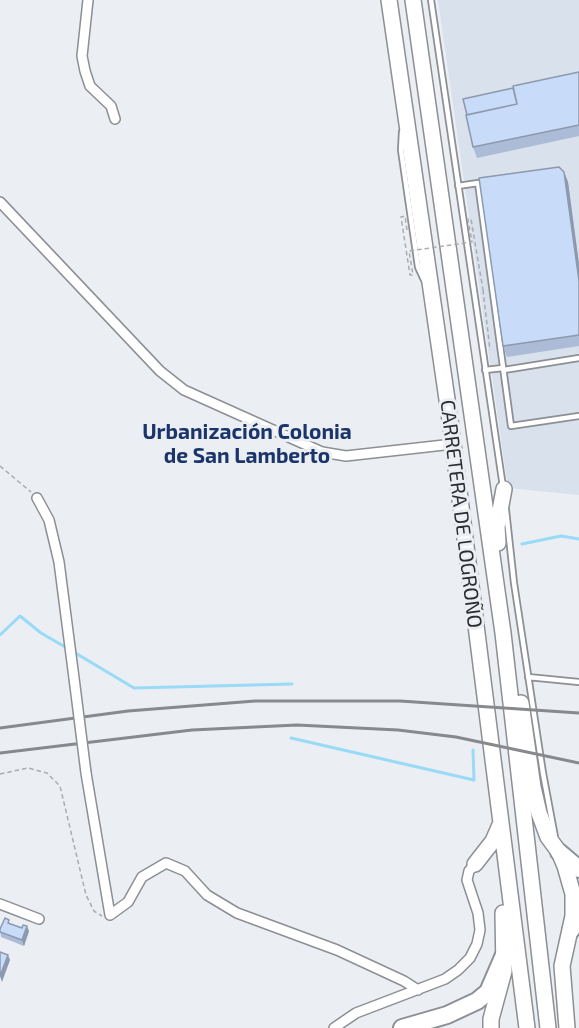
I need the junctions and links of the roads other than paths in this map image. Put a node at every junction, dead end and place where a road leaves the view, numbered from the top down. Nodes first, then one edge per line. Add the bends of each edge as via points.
1 (88, 0) edge
2 (389, 0) edge
3 (413, 0) edge
4 (431, 0) edge
5 (115, 119) dead end
6 (458, 186) junction
7 (0, 202) edge
8 (579, 358) edge
9 (503, 369) junction
10 (485, 370) junction
11 (579, 416) edge
12 (453, 444) junction
13 (504, 489) junction
14 (37, 498) road end
15 (504, 640) junction
16 (528, 677) junction
17 (579, 682) edge
18 (501, 823) junction
19 (559, 852) junction
20 (475, 864) junction
21 (579, 869) edge
22 (507, 874) junction
23 (0, 904) edge
24 (39, 918) dead end
25 (575, 924) edge
26 (504, 955) junction
27 (418, 990) junction
28 (334, 1028) edge
29 (402, 1028) edge
30 (491, 1028) edge
31 (527, 1028) edge
32 (548, 1028) edge
33 (567, 1028) edge

1 - 5 street via 82,56 85,71 90,86 111,106
2 - 12 highway, CARRETERA DE LOGROÑO
3 - 15 highway, CARRETERA DE LOGROÑO
4 - 6 lane
6 - 9 lane via 478,183
6 - 10 lane
7 - 12 street via 159,371 184,390 322,452 346,456
8 - 9 lane
9 - 10 lane
9 - 11 lane via 512,426
10 - 13 lane
12 - 18 highway, CARRETERA DE LOGROÑO
13 - 15 highway via 497,527
13 - 16 lane
14 - 27 street, bridge via 49,520 59,562 86,773 110,915 128,902 142,877 166,863 185,870 207,895 237,913 337,950
15 - 19 highway via 520,696 539,813
15 - 32 highway, CARRETERA DE LOGROÑO
16 - 17 lane
16 - 19 lane
18 - 20 highway
18 - 22 highway, CARRETERA DE LOGROÑO
19 - 21 highway
19 - 25 highway via 570,879
20 - 22 highway via 486,864
20 - 27 street via 467,877 480,922 474,952 452,974
22 - 26 highway via 502,891
22 - 31 highway, CARRETERA DE LOGROÑO
23 - 24 street
25 - 33 highway via 562,966
26 - 29 highway via 488,992 477,1001 447,1015
26 - 30 highway
27 - 28 street via 362,1011

